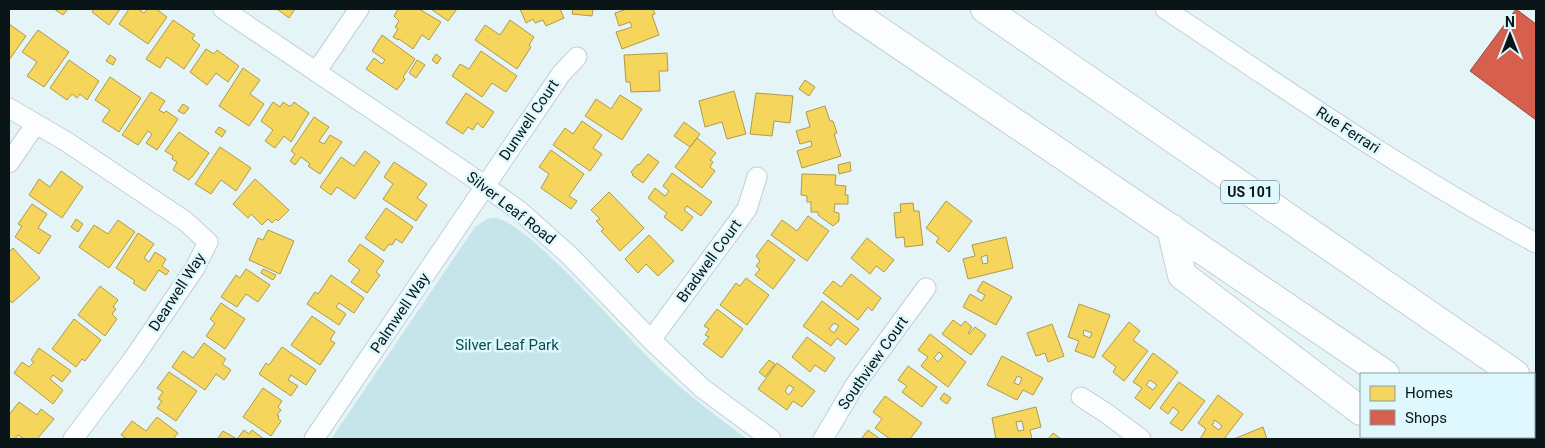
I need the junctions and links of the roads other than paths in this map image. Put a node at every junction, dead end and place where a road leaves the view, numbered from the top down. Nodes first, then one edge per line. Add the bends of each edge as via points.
1 (223, 9) edge
2 (359, 9) edge
3 (847, 9) edge
4 (984, 9) edge
5 (1165, 9) edge
6 (577, 57) dead end
7 (316, 72) junction
8 (9, 108) edge
9 (35, 124) junction
10 (9, 164) edge
11 (757, 177) dead end
12 (485, 186) junction
13 (1170, 228) junction
14 (1536, 244) edge
15 (926, 288) dead end
16 (651, 340) junction
17 (1384, 373) edge
18 (1514, 373) edge
19 (1081, 397) dead end
20 (1360, 411) edge
21 (73, 439) edge
22 (314, 439) edge
23 (772, 439) edge
24 (822, 439) edge
25 (1141, 439) edge

1 - 7 street, Silver Leaf Road
2 - 7 street
3 - 13 highway
4 - 18 highway, US 101
5 - 14 street, Rue Ferrari via 1381,151
6 - 12 street, Dunwell Court via 561,74
7 - 12 street, Silver Leaf Road
8 - 9 street, Dearwell Way
9 - 10 street
9 - 21 street, Dearwell Way via 184,221 208,242 195,268 133,359
11 - 16 street, Bradwell Court via 747,209
12 - 16 street, Silver Leaf Road via 521,212 569,255
12 - 22 street, Palmwell Way
13 - 17 highway
13 - 20 highway via 1182,275
15 - 24 street, Southview Court via 855,385
16 - 23 street, Silver Leaf Road via 702,388
19 - 25 street

